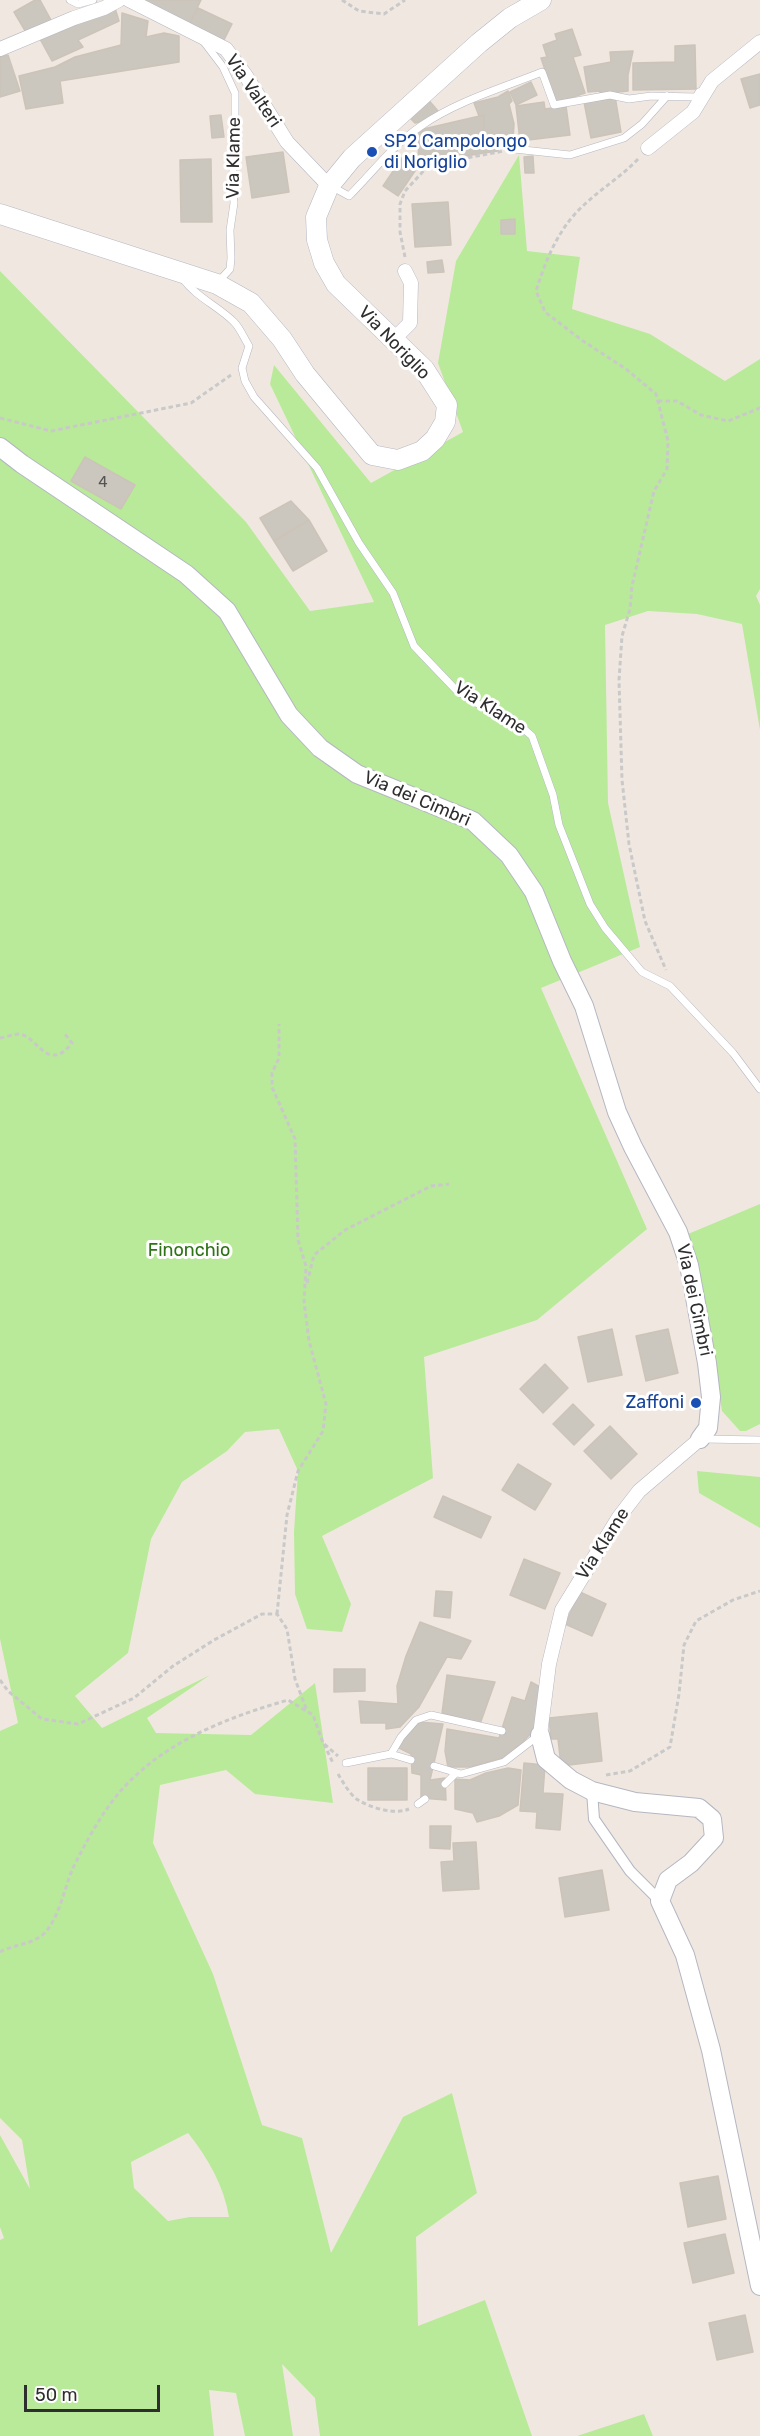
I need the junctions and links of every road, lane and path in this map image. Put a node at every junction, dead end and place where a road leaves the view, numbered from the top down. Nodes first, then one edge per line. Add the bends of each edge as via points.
1 (70, 0) edge
2 (93, 0) edge
3 (119, 0) edge
4 (129, 0) edge
5 (342, 0) edge
6 (405, 0) edge
7 (541, 0) edge
8 (201, 38) junction
9 (760, 42) edge
10 (0, 49) edge
11 (760, 55) edge
12 (733, 62) junction
13 (712, 81) junction
14 (667, 96) junction
15 (648, 148) joint
16 (514, 149) joint
17 (330, 186) junction
18 (0, 214) edge
19 (405, 271) joint
20 (179, 273) junction
21 (217, 284) junction
22 (393, 340) junction
23 (242, 368) junction
24 (658, 401) junction
25 (760, 408) edge
26 (0, 418) edge
27 (0, 447) edge
28 (679, 996) junction
29 (279, 1024) dead end
30 (64, 1033) dead end
31 (0, 1038) edge
32 (760, 1089) edge
33 (448, 1184) dead end
34 (304, 1291) junction
35 (700, 1439) junction
36 (760, 1440) edge
37 (760, 1591) edge
38 (277, 1614) junction
39 (0, 1680) edge
40 (307, 1711) junction
41 (502, 1731) dead end
42 (535, 1734) junction
43 (323, 1743) junction
44 (391, 1754) junction
45 (411, 1760) dead end
46 (346, 1762) joint
47 (434, 1766) dead end
48 (456, 1773) junction
49 (571, 1780) junction
50 (445, 1784) dead end
51 (592, 1791) junction
52 (425, 1798) dead end
53 (418, 1804) joint
54 (660, 1900) junction
55 (0, 1952) edge
56 (760, 2286) edge

1 - 2 lane via 78,4
3 - 10 street
4 - 8 street, Via Valteri
5 - 6 path via 358,11 384,14
7 - 17 main road, Via Noriglio via 479,43 352,158
8 - 17 street, Via Valteri via 226,49 287,142
8 - 21 lane, Via Klame via 223,67 235,93 230,269
9 - 12 street
11 - 12 street
12 - 13 street
13 - 14 lane via 696,97
13 - 15 street via 693,112
14 - 16 lane via 624,138 570,155
14 - 17 lane via 628,99 610,95 554,105 542,72 461,104 422,125 398,144 349,196
15 - 24 path via 628,170 584,205 554,243 536,291 545,312 643,381
16 - 19 path via 429,165 405,191 400,204 400,232
17 - 22 main road, Via Noriglio via 316,218 324,263 336,284
18 - 20 main road, Via Noriglio
19 - 22 street via 411,283 410,323
20 - 21 main road, Via Noriglio
20 - 23 lane, Via Klame via 191,290 236,323 249,346
21 - 22 main road, Via Noriglio via 251,303 372,455 398,460 422,451 435,439 445,422 447,405 424,369
23 - 26 path via 191,403 51,431
23 - 28 lane, Via Klame via 254,398 317,468 359,543 393,593 414,646 456,690 511,718 532,736 559,825 590,904 616,943 642,972 670,986
24 - 25 path via 677,401 700,415 728,421
24 - 28 path via 668,441 667,469 654,490 622,636 620,710 624,809 637,885 645,921
27 - 35 street, Via dei Cimbri via 186,574 226,612 289,715 320,748 357,774 473,821 509,855 534,892 584,1006 617,1112 678,1232 689,1265 711,1397 708,1428
28 - 32 lane, Via Klame via 733,1053
29 - 34 path via 279,1058 272,1072 272,1087 295,1138 298,1240 306,1266
30 - 31 path via 72,1043 68,1048 47,1054 19,1034
33 - 34 path via 431,1186 345,1230 314,1255
34 - 38 path via 309,1341 326,1404 323,1431 298,1471 287,1515
35 - 36 lane
35 - 42 street, Via Klame via 639,1491 562,1610
37 - 49 path via 696,1620 684,1645 670,1746 630,1771
38 - 39 path via 262,1614 214,1640 173,1666 134,1698 78,1724 42,1719
38 - 40 path via 287,1629 295,1679
40 - 43 path
40 - 55 path via 288,1700 243,1713 165,1752 134,1775 110,1804 72,1870 57,1915 40,1938
41 - 44 lane via 431,1715 416,1720
42 - 48 lane via 504,1762
42 - 49 street via 546,1759
43 - 46 path
43 - 53 path via 341,1780 357,1800 402,1812
44 - 45 lane
44 - 46 lane
47 - 48 lane
48 - 50 lane
49 - 51 street
51 - 54 street via 594,1819 630,1871
51 - 54 street via 635,1802 699,1808 712,1819 714,1838 668,1880
52 - 53 lane
54 - 56 street via 685,1955 711,2050

